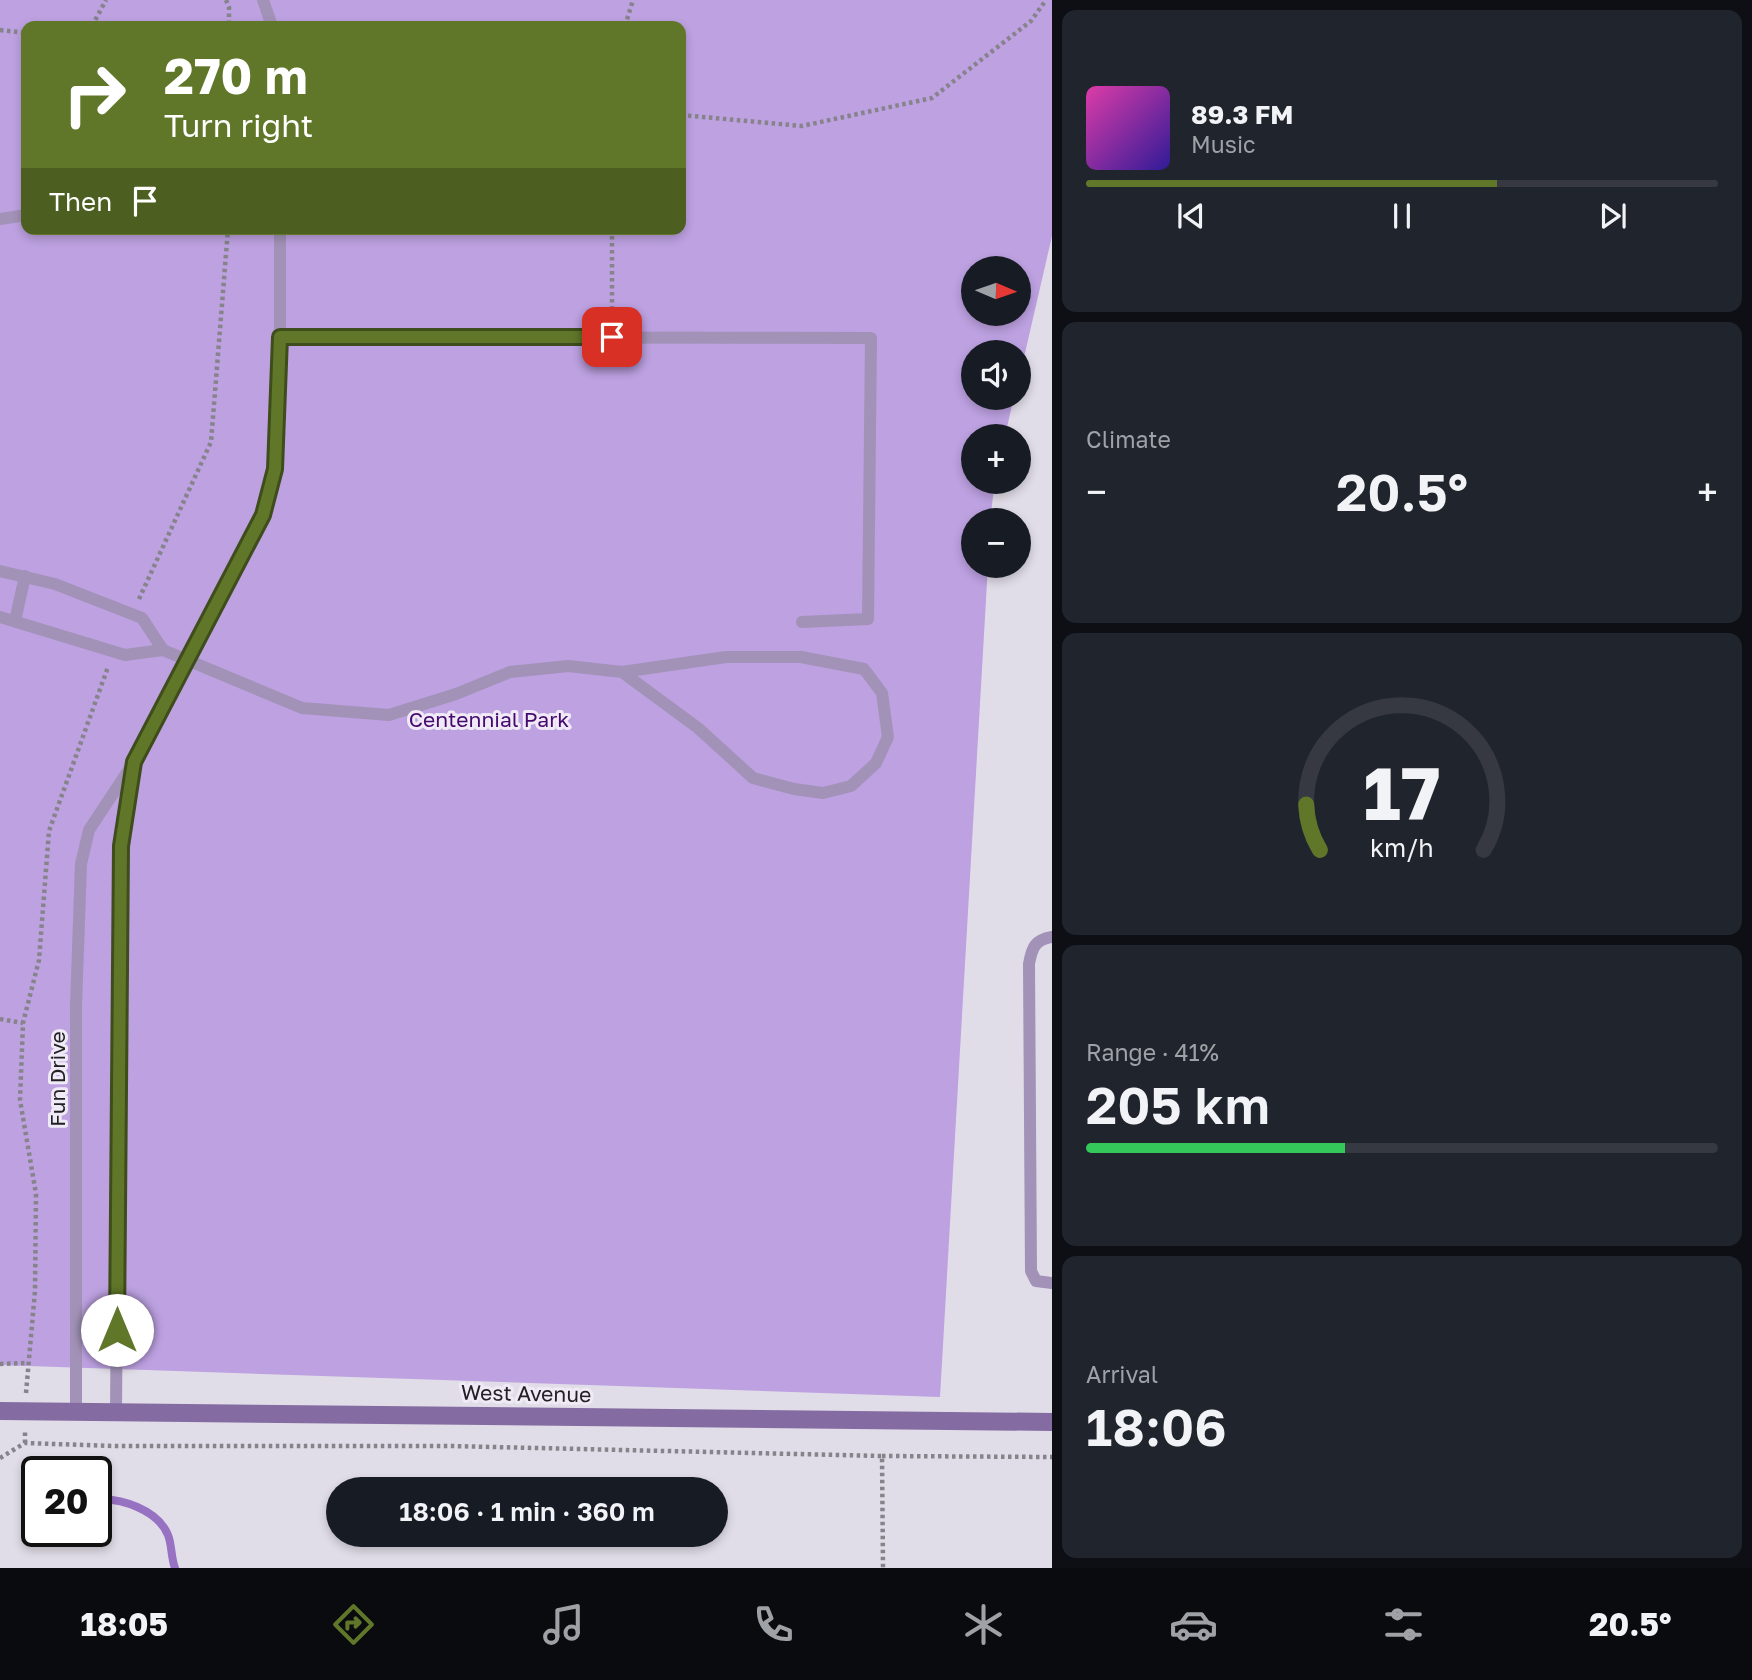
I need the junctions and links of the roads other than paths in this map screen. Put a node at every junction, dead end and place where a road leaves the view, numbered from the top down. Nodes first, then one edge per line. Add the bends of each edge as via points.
1 (263, 0) edge
2 (270, 21) edge
3 (21, 216) edge
4 (0, 219) edge
5 (280, 235) edge
6 (280, 337) junction
7 (0, 571) edge
8 (24, 576) junction
9 (0, 617) edge
10 (15, 621) junction
11 (802, 622) dead end
12 (163, 650) junction
13 (189, 661) junction
14 (622, 672) junction
15 (134, 762) junction
16 (1052, 937) edge
17 (1052, 1283) edge
18 (0, 1410) edge
19 (76, 1410) junction
20 (116, 1410) junction
21 (1052, 1422) edge

1 - 2 lane
3 - 4 lane
5 - 6 lane, Fun Drive
6 - 11 lane via 871,338 868,619
6 - 13 lane, Fun Drive via 275,469 263,515
7 - 8 lane
8 - 10 lane
8 - 12 lane via 142,618
9 - 10 lane
10 - 12 lane via 125,655
12 - 13 lane
13 - 14 lane via 302,708 389,715 510,672 568,666
13 - 15 lane, Fun Drive
14 - 14 lane via 698,728 753,778 794,789 823,793 851,786 876,763 888,737 882,693 864,669 801,657 726,657
15 - 19 lane, Fun Drive via 89,830 81,864 76,1006
15 - 20 lane, Fun Drive via 121,846
16 - 17 lane via 1037,941 1029,964 1031,1271 1036,1281
18 - 19 street, West Avenue
19 - 20 street, West Avenue
20 - 21 street, West Avenue

